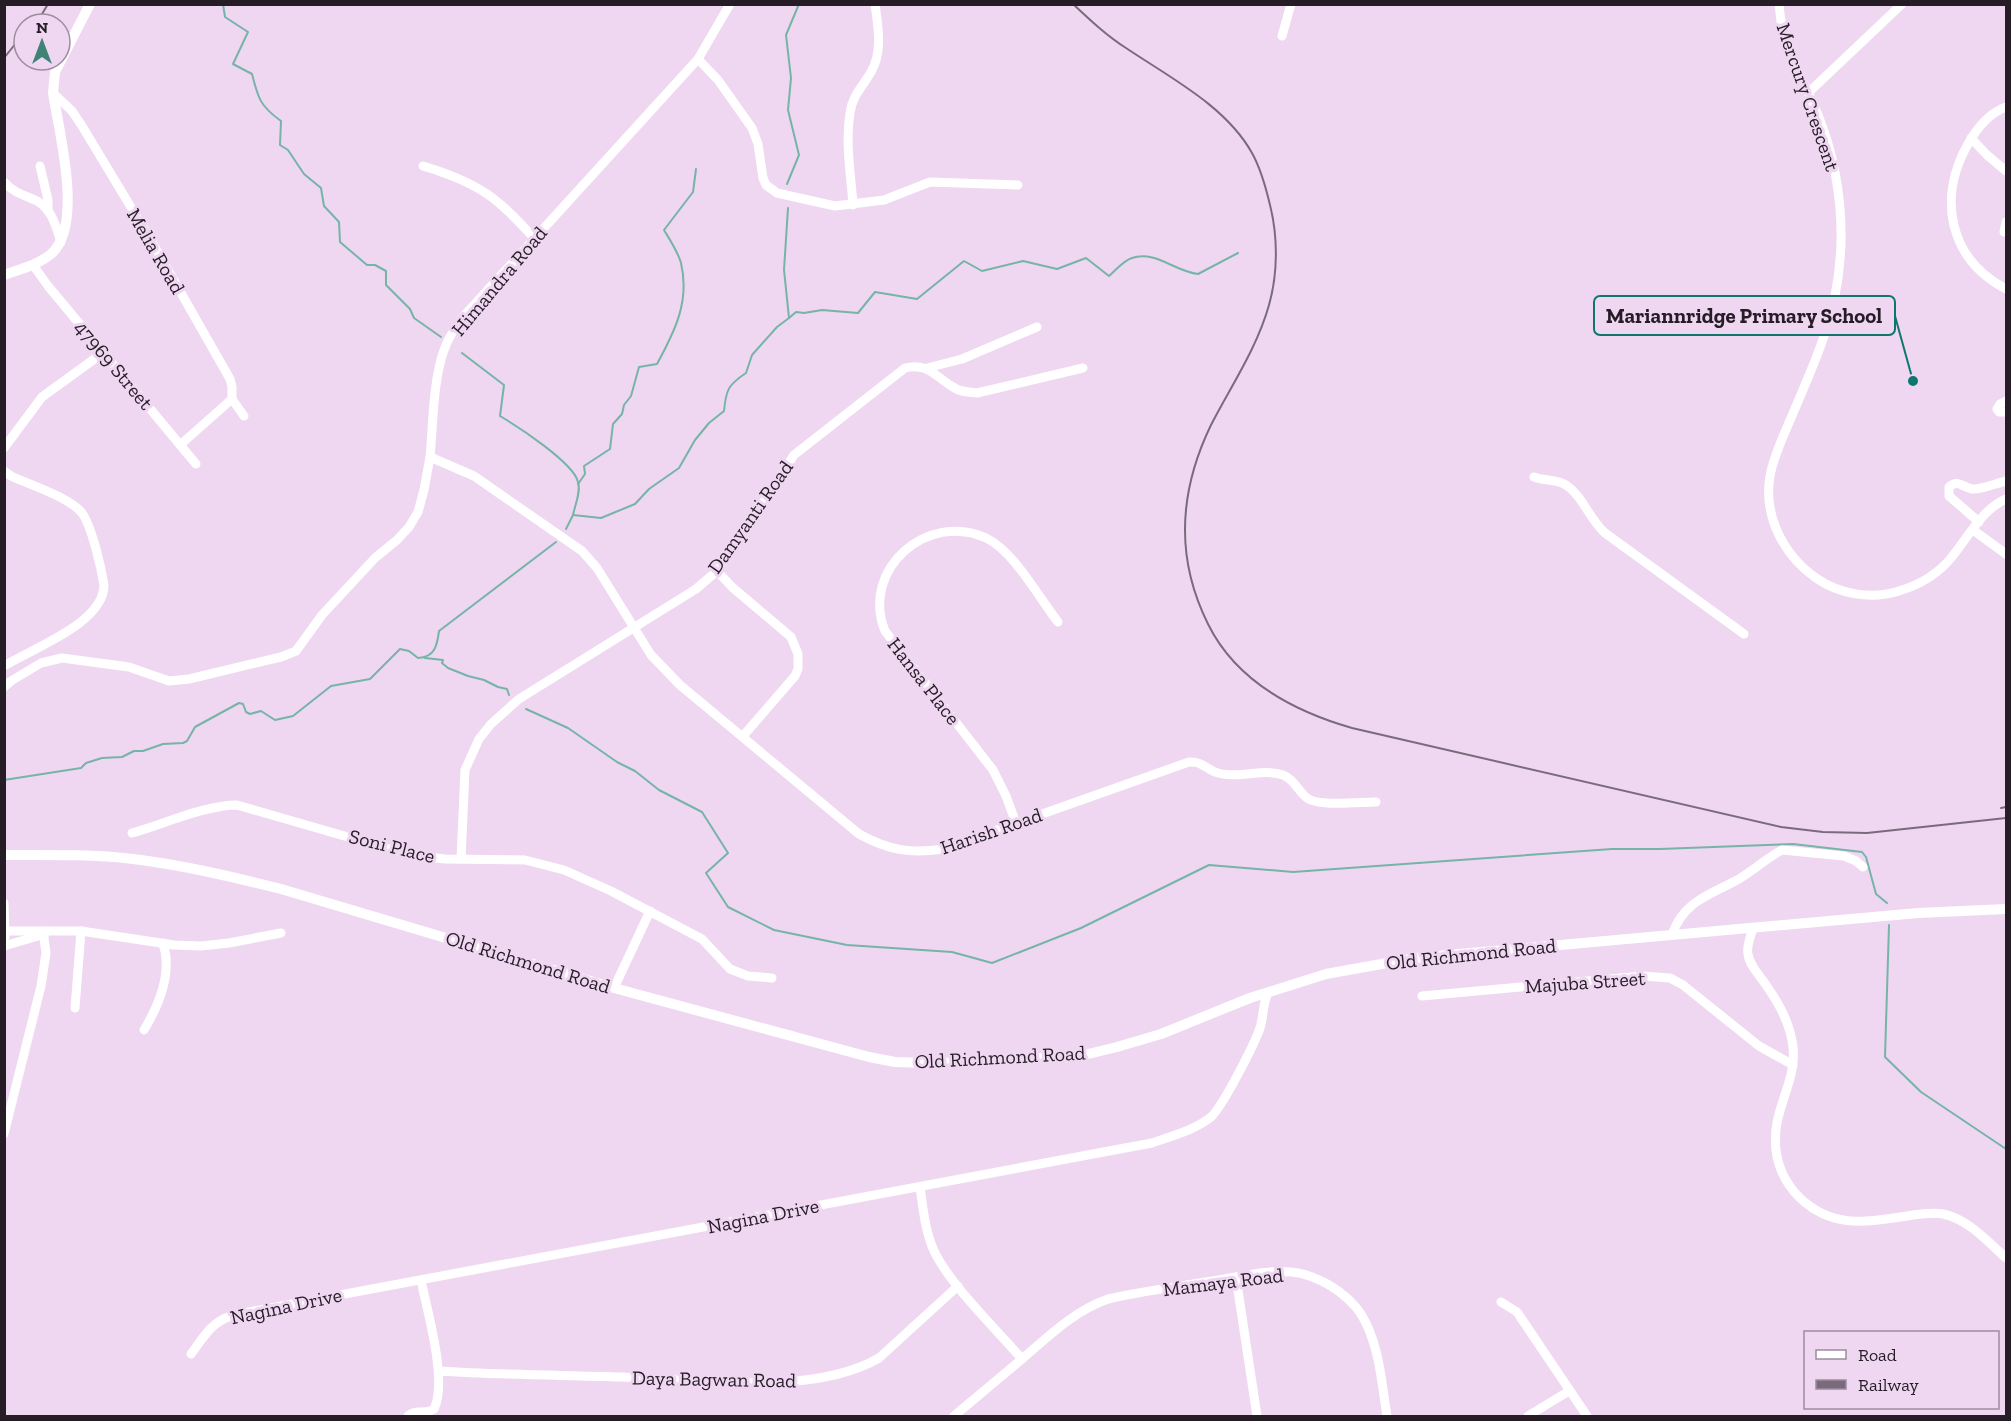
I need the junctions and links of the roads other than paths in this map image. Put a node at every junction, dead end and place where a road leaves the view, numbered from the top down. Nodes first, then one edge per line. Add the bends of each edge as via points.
1 (90, 4) edge
2 (730, 4) edge
3 (875, 4) edge
4 (1291, 4) edge
5 (1779, 4) edge
6 (1902, 4) edge
7 (1282, 36) dead end
8 (698, 59) junction
9 (53, 93) junction
10 (1808, 93) junction
11 (2007, 107) edge
12 (1971, 138) junction
13 (40, 166) dead end
14 (423, 166) dead end
15 (2007, 171) edge
16 (4, 182) edge
17 (1018, 185) dead end
18 (853, 205) junction
19 (48, 211) junction
20 (534, 238) junction
21 (61, 242) junction
22 (33, 265) junction
23 (4, 274) edge
24 (2007, 289) edge
25 (1037, 327) dead end
26 (104, 351) junction
27 (927, 368) junction
28 (1083, 368) dead end
29 (232, 399) junction
30 (2007, 401) edge
31 (2007, 412) edge
32 (243, 417) dead end
33 (180, 445) junction
34 (4, 448) edge
35 (430, 457) junction
36 (196, 464) dead end
37 (4, 471) edge
38 (1534, 477) dead end
39 (2007, 481) edge
40 (2007, 499) edge
41 (1976, 526) junction
42 (2007, 554) edge
43 (717, 571) junction
44 (1058, 622) dead end
45 (633, 628) junction
46 (1744, 634) dead end
47 (4, 666) edge
48 (4, 687) edge
49 (743, 736) junction
50 (1376, 802) dead end
51 (1016, 823) junction
52 (132, 833) dead end
53 (4, 855) edge
54 (460, 859) junction
55 (1863, 867) dead end
56 (4, 903) edge
57 (2007, 909) edge
58 (650, 911) junction
59 (1753, 928) junction
60 (5, 931) edge
61 (81, 931) junction
62 (43, 933) junction
63 (281, 933) dead end
64 (1672, 934) junction
65 (163, 943) junction
66 (5, 946) edge
67 (772, 978) dead end
68 (614, 987) junction
69 (1268, 993) junction
70 (1422, 996) dead end
71 (75, 1008) dead end
72 (144, 1030) dead end
73 (1793, 1065) junction
74 (9, 1095) edge
75 (4, 1134) edge
76 (920, 1187) junction
77 (2007, 1258) edge
78 (1236, 1277) junction
79 (421, 1280) junction
80 (958, 1286) junction
81 (1501, 1302) dead end
82 (191, 1354) dead end
83 (1022, 1359) junction
84 (439, 1371) junction
85 (1569, 1391) junction
86 (408, 1416) edge
87 (954, 1416) edge
88 (1257, 1416) edge
89 (1387, 1416) edge
90 (1528, 1416) edge
91 (1587, 1416) edge

1 - 9 street via 55,72
2 - 8 street, Himandra Road
3 - 18 street via 878,56 850,112
4 - 7 street
5 - 10 street, Mercury Crescent via 1788,51
6 - 10 street
8 - 18 street via 752,128 763,178 770,189 805,201
8 - 20 street, Himandra Road
9 - 21 street via 69,201
9 - 29 street, Melia Road via 82,126 152,242 230,380
10 - 41 street, Mercury Crescent via 1835,171 1841,245 1829,321 1770,474 1769,499 1775,527 1785,546 1807,571 1834,587 1867,595 1897,592 1927,579 1946,564
11 - 12 street via 1986,119
12 - 15 street
12 - 24 street via 1954,171 1952,218 1971,260
13 - 19 street
14 - 20 street via 481,190 500,203
16 - 19 street
17 - 18 street via 930,182 884,200
19 - 21 street
20 - 35 street, Himandra Road via 462,318 443,350
21 - 22 street via 50,255
22 - 23 street
22 - 26 street, 47969 Street
25 - 27 street, Damyanti Road via 962,359
26 - 33 street, 47969 Street
26 - 34 street via 36,403
27 - 28 street via 952,387 976,393
27 - 43 street, Damyanti Road via 906,368 794,455
29 - 32 street, Melia Road
29 - 33 street
30 - 31 street via 1997,409
33 - 36 street, 47969 Street
35 - 45 street via 474,476 582,551
35 - 48 street, Himandra Road via 418,512 404,533 318,619 296,651 169,681 129,667 62,658 41,663
37 - 47 street via 81,512 102,573 104,592 99,604 79,624
38 - 46 street via 1568,486 1605,533
39 - 41 street via 1972,489 1958,483 1949,487 1949,496
40 - 41 street, Mercury Crescent via 2000,501
41 - 42 street
43 - 45 street, Damyanti Road via 696,589
43 - 49 street via 791,637 798,654 795,676
44 - 51 street, Hansa Place via 1007,553 989,539 963,531 936,533 913,543 895,560 883,582 880,614 885,631 993,770
45 - 49 street, Harish Road via 651,655 680,685
45 - 54 street, Damyanti Road via 519,699 479,739 465,770
49 - 51 street, Harish Road via 859,834 896,849 943,849
50 - 51 street, Harish Road via 1318,802 1305,796 1284,776 1220,774 1196,761
52 - 54 street, Soni Place via 205,809 237,805 410,855
53 - 68 street, Old Richmond Road via 135,860 235,878
54 - 58 street, Soni Place via 525,860 564,870
55 - 64 street via 1844,856 1782,850 1704,895 1682,914
56 - 60 street
57 - 59 street, Old Richmond Road
58 - 67 street, Soni Place via 702,939 730,969 748,976
58 - 68 street
59 - 64 street, Old Richmond Road
59 - 73 street via 1747,954 1785,1017
60 - 62 street
60 - 66 street
61 - 62 street
61 - 65 street
61 - 71 street
62 - 66 street
62 - 74 street via 45,961
63 - 65 street via 201,946
64 - 69 street, Old Richmond Road via 1415,958 1326,974
65 - 72 street via 166,956 162,991
68 - 69 street, Old Richmond Road via 869,1057 927,1063 1084,1055 1161,1034
69 - 76 street, Nagina Drive via 1260,1029 1226,1096 1209,1118 1152,1143
70 - 73 street, Majuba Street via 1643,976 1670,978 1759,1046
73 - 77 street via 1777,1115 1776,1150 1786,1181 1808,1205 1818,1213 1852,1222 1942,1214 1970,1227
74 - 75 street
76 - 79 street, Nagina Drive
76 - 80 street via 933,1249
78 - 83 street, Mamaya Road via 1128,1294 1090,1305
78 - 88 street
78 - 89 street, Mamaya Road via 1301,1274 1331,1287 1351,1303 1371,1335
79 - 82 street, Nagina Drive via 226,1317 210,1328
79 - 84 street
80 - 83 street
80 - 84 street, Daya Bagwan Road via 879,1358 850,1370 802,1381
81 - 85 street via 1517,1312
83 - 87 street, Mamaya Road
84 - 86 street via 434,1409
85 - 90 street
85 - 91 street

